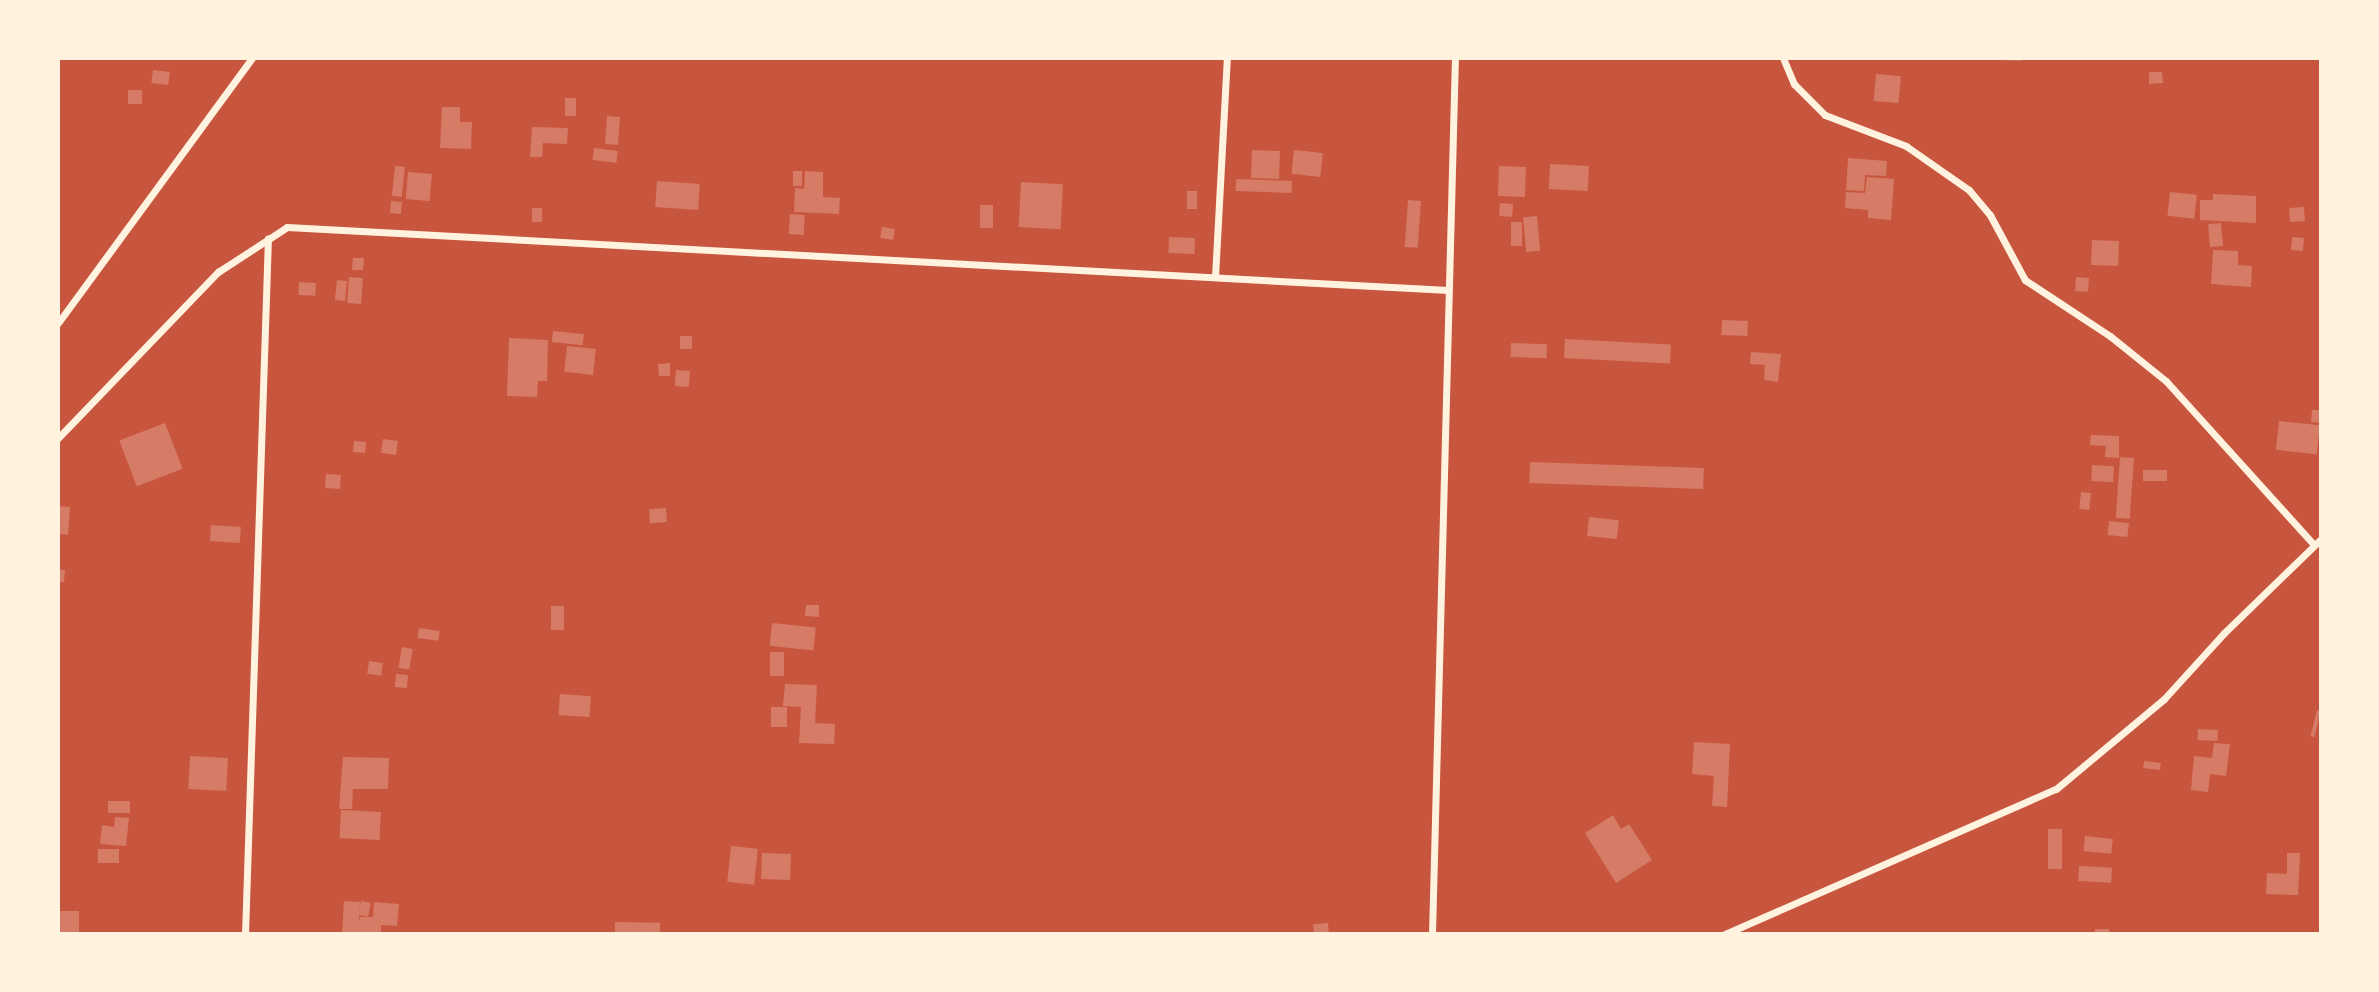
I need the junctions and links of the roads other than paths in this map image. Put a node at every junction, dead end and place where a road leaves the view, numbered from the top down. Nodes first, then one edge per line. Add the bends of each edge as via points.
1 (252, 58) edge
2 (1227, 58) edge
3 (1455, 58) edge
4 (1783, 58) edge
5 (268, 238) junction
6 (1215, 277) junction
7 (1448, 290) junction
8 (58, 323) edge
9 (58, 438) edge
10 (2321, 539) edge
11 (2314, 545) junction
12 (244, 934) edge
13 (1432, 934) edge
14 (1724, 934) edge

1 - 8 street
2 - 6 street
3 - 7 street
4 - 11 street via 1794,85 1825,115 1906,146 1969,190 1990,215 2025,280 2110,336 2166,381
5 - 6 street via 287,227
5 - 9 street via 218,272
5 - 12 street
6 - 7 street
7 - 13 street
10 - 11 street
11 - 14 street via 2164,699 2056,789

